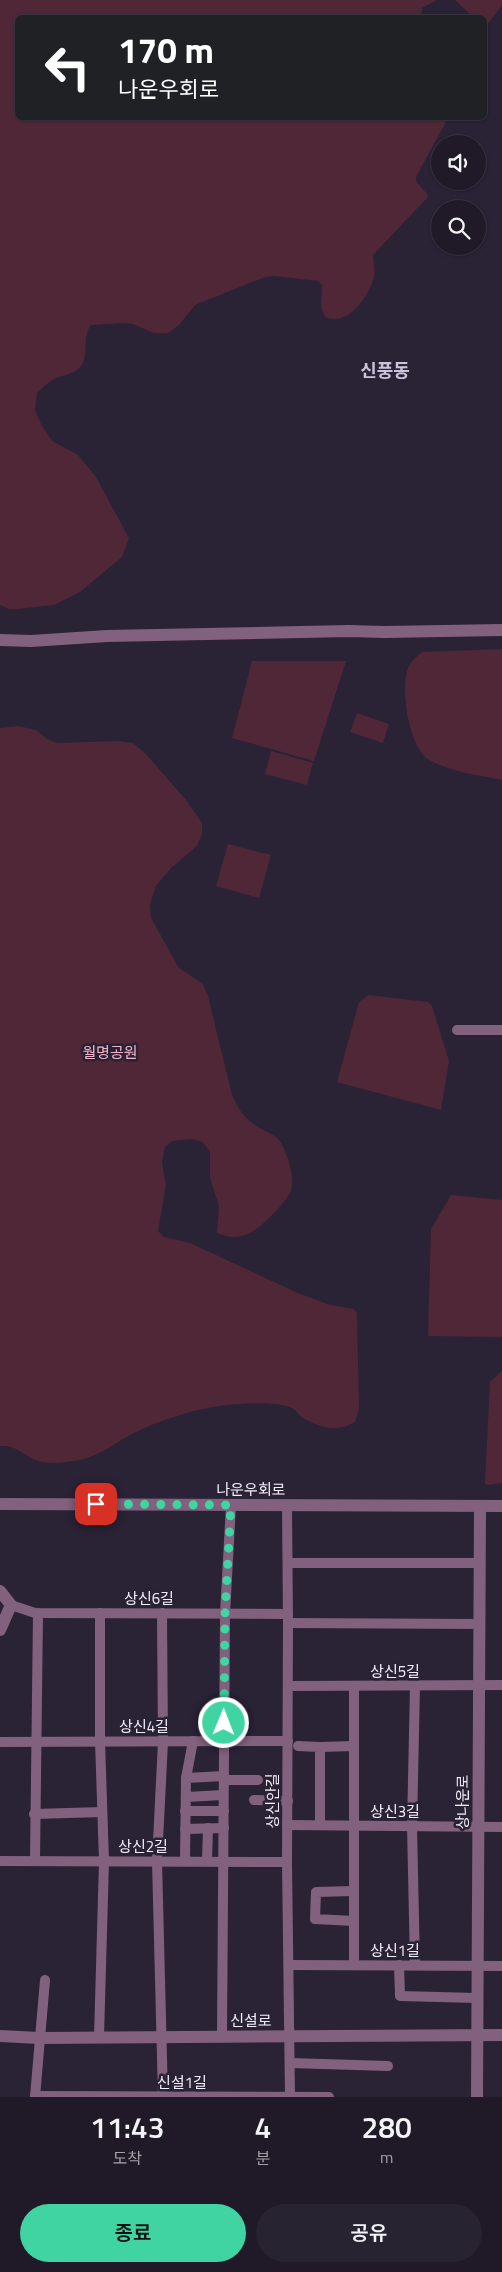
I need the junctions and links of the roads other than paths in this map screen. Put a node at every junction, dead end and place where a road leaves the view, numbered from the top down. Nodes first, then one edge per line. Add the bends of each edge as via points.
1 (502, 630) edge
2 (0, 640) edge
3 (457, 1030) dead end
4 (502, 1030) edge
5 (0, 1504) edge
6 (231, 1505) junction
7 (286, 1506) junction
8 (502, 1506) edge
9 (480, 1507) junction
10 (288, 1563) junction
11 (480, 1563) junction
12 (0, 1591) edge
13 (11, 1605) junction
14 (38, 1613) junction
15 (100, 1613) junction
16 (162, 1614) junction
17 (225, 1614) junction
18 (288, 1619) junction
19 (479, 1624) junction
20 (0, 1630) edge
21 (479, 1684) junction
22 (502, 1685) edge
23 (288, 1686) junction
24 (354, 1686) junction
25 (415, 1686) junction
26 (100, 1741) junction
27 (288, 1741) junction
28 (0, 1742) edge
29 (36, 1742) junction
30 (163, 1742) junction
31 (193, 1742) junction
32 (224, 1742) junction
33 (298, 1746) dead end
34 (320, 1746) junction
35 (354, 1746) junction
36 (186, 1778) junction
37 (224, 1778) junction
38 (258, 1780) dead end
39 (224, 1795) junction
40 (186, 1797) junction
41 (254, 1800) dead end
42 (288, 1801) junction
43 (185, 1811) junction
44 (224, 1811) junction
45 (102, 1812) junction
46 (34, 1814) junction
47 (288, 1825) junction
48 (320, 1825) junction
49 (353, 1826) junction
50 (412, 1826) junction
51 (478, 1826) junction
52 (502, 1827) edge
53 (208, 1828) junction
54 (224, 1828) junction
55 (185, 1829) junction
56 (0, 1861) edge
57 (35, 1861) junction
58 (104, 1861) junction
59 (157, 1861) junction
60 (185, 1861) junction
61 (207, 1862) junction
62 (223, 1862) junction
63 (287, 1862) junction
64 (354, 1891) junction
65 (354, 1921) junction
66 (289, 1965) junction
67 (399, 1965) junction
68 (415, 1965) junction
69 (477, 1965) junction
70 (354, 1966) junction
71 (502, 1966) edge
72 (45, 1980) dead end
73 (477, 1998) junction
74 (477, 2034) junction
75 (502, 2035) edge
76 (0, 2036) edge
77 (161, 2036) junction
78 (222, 2036) junction
79 (290, 2036) junction
80 (100, 2037) junction
81 (39, 2038) junction
82 (290, 2063) junction
83 (388, 2066) dead end
84 (36, 2096) edge
85 (163, 2097) edge
86 (290, 2097) edge
87 (329, 2097) edge
88 (477, 2097) edge

1 - 2 street
3 - 4 street
5 - 6 street, 나운우회로
6 - 7 street, 나운우회로
6 - 17 street
7 - 9 street, 나운우회로
7 - 10 street, 상신안길
8 - 9 street, 나운우회로
9 - 11 street, 상나운로
10 - 11 street
10 - 18 street, 상신안길
11 - 19 street, 상나운로
12 - 13 street
13 - 14 street, 상신6길
13 - 20 street
14 - 15 street, 상신6길
14 - 29 street
15 - 16 street, 상신6길
15 - 26 street
16 - 17 street, 상신6길
16 - 30 street
17 - 18 street, 상신6길
17 - 32 street
18 - 19 street, 상신6길
18 - 23 street, 상신안길
19 - 21 street, 상나운로
21 - 22 street, 상신5길
21 - 25 street, 상신5길
21 - 51 street, 상나운로
23 - 24 street, 상신5길
23 - 27 street, 상신안길
24 - 25 street, 상신5길
24 - 35 street
25 - 50 street
26 - 29 street, 상신4길
26 - 30 street, 상신4길
26 - 45 street
27 - 32 street, 상신4길
27 - 42 street, 상신안길
28 - 29 street, 상신4길
29 - 46 street
30 - 31 street, 상신4길
30 - 59 street
31 - 32 street, 상신4길
31 - 36 street
32 - 37 street
33 - 34 street
34 - 35 street
34 - 48 street
35 - 49 street
36 - 37 street
36 - 40 street
37 - 38 street
37 - 39 street
39 - 40 street
39 - 44 street
40 - 43 street
41 - 42 street
42 - 47 street, 상신안길
43 - 44 street
43 - 55 street
44 - 54 street
45 - 46 street
45 - 58 street
46 - 57 street
47 - 48 street, 상신3길
47 - 63 street, 상신안길
48 - 49 street, 상신3길
49 - 50 street, 상신3길
49 - 64 street
50 - 51 street, 상신3길
50 - 68 street
51 - 52 street, 상신3길
51 - 69 street, 상나운로
53 - 54 street
53 - 55 street
53 - 61 street
54 - 62 street
55 - 60 street
56 - 57 street, 상신2길
57 - 58 street, 상신2길
58 - 59 street, 상신2길
58 - 80 street
59 - 60 street, 상신2길
59 - 77 street
60 - 61 street, 상신2길
61 - 62 street, 상신2길
62 - 63 street, 상신2길
62 - 78 street
63 - 66 street, 상신안길
64 - 65 street
64 - 65 street via 316,1892 315,1919
65 - 70 street
66 - 70 street, 상신1길
66 - 79 street, 상신안길
67 - 68 street, 상신1길
67 - 70 street, 상신1길
67 - 73 street via 400,1996
68 - 69 street, 상신1길
69 - 71 street, 상신1길
69 - 73 street, 상나운로
72 - 81 street
73 - 74 street, 상나운로
74 - 75 street, 신설로
74 - 79 street, 신설로
74 - 88 street, 상나운로
76 - 81 street, 신설로
77 - 78 street, 신설로
77 - 80 street, 신설로
77 - 85 street
78 - 79 street, 신설로
79 - 82 street, 상신안길
80 - 81 street, 신설로
81 - 84 street
82 - 83 street
82 - 86 street, 상신안길
84 - 85 street, 신설1길
85 - 86 street, 신설1길
86 - 87 street, 신설1길

